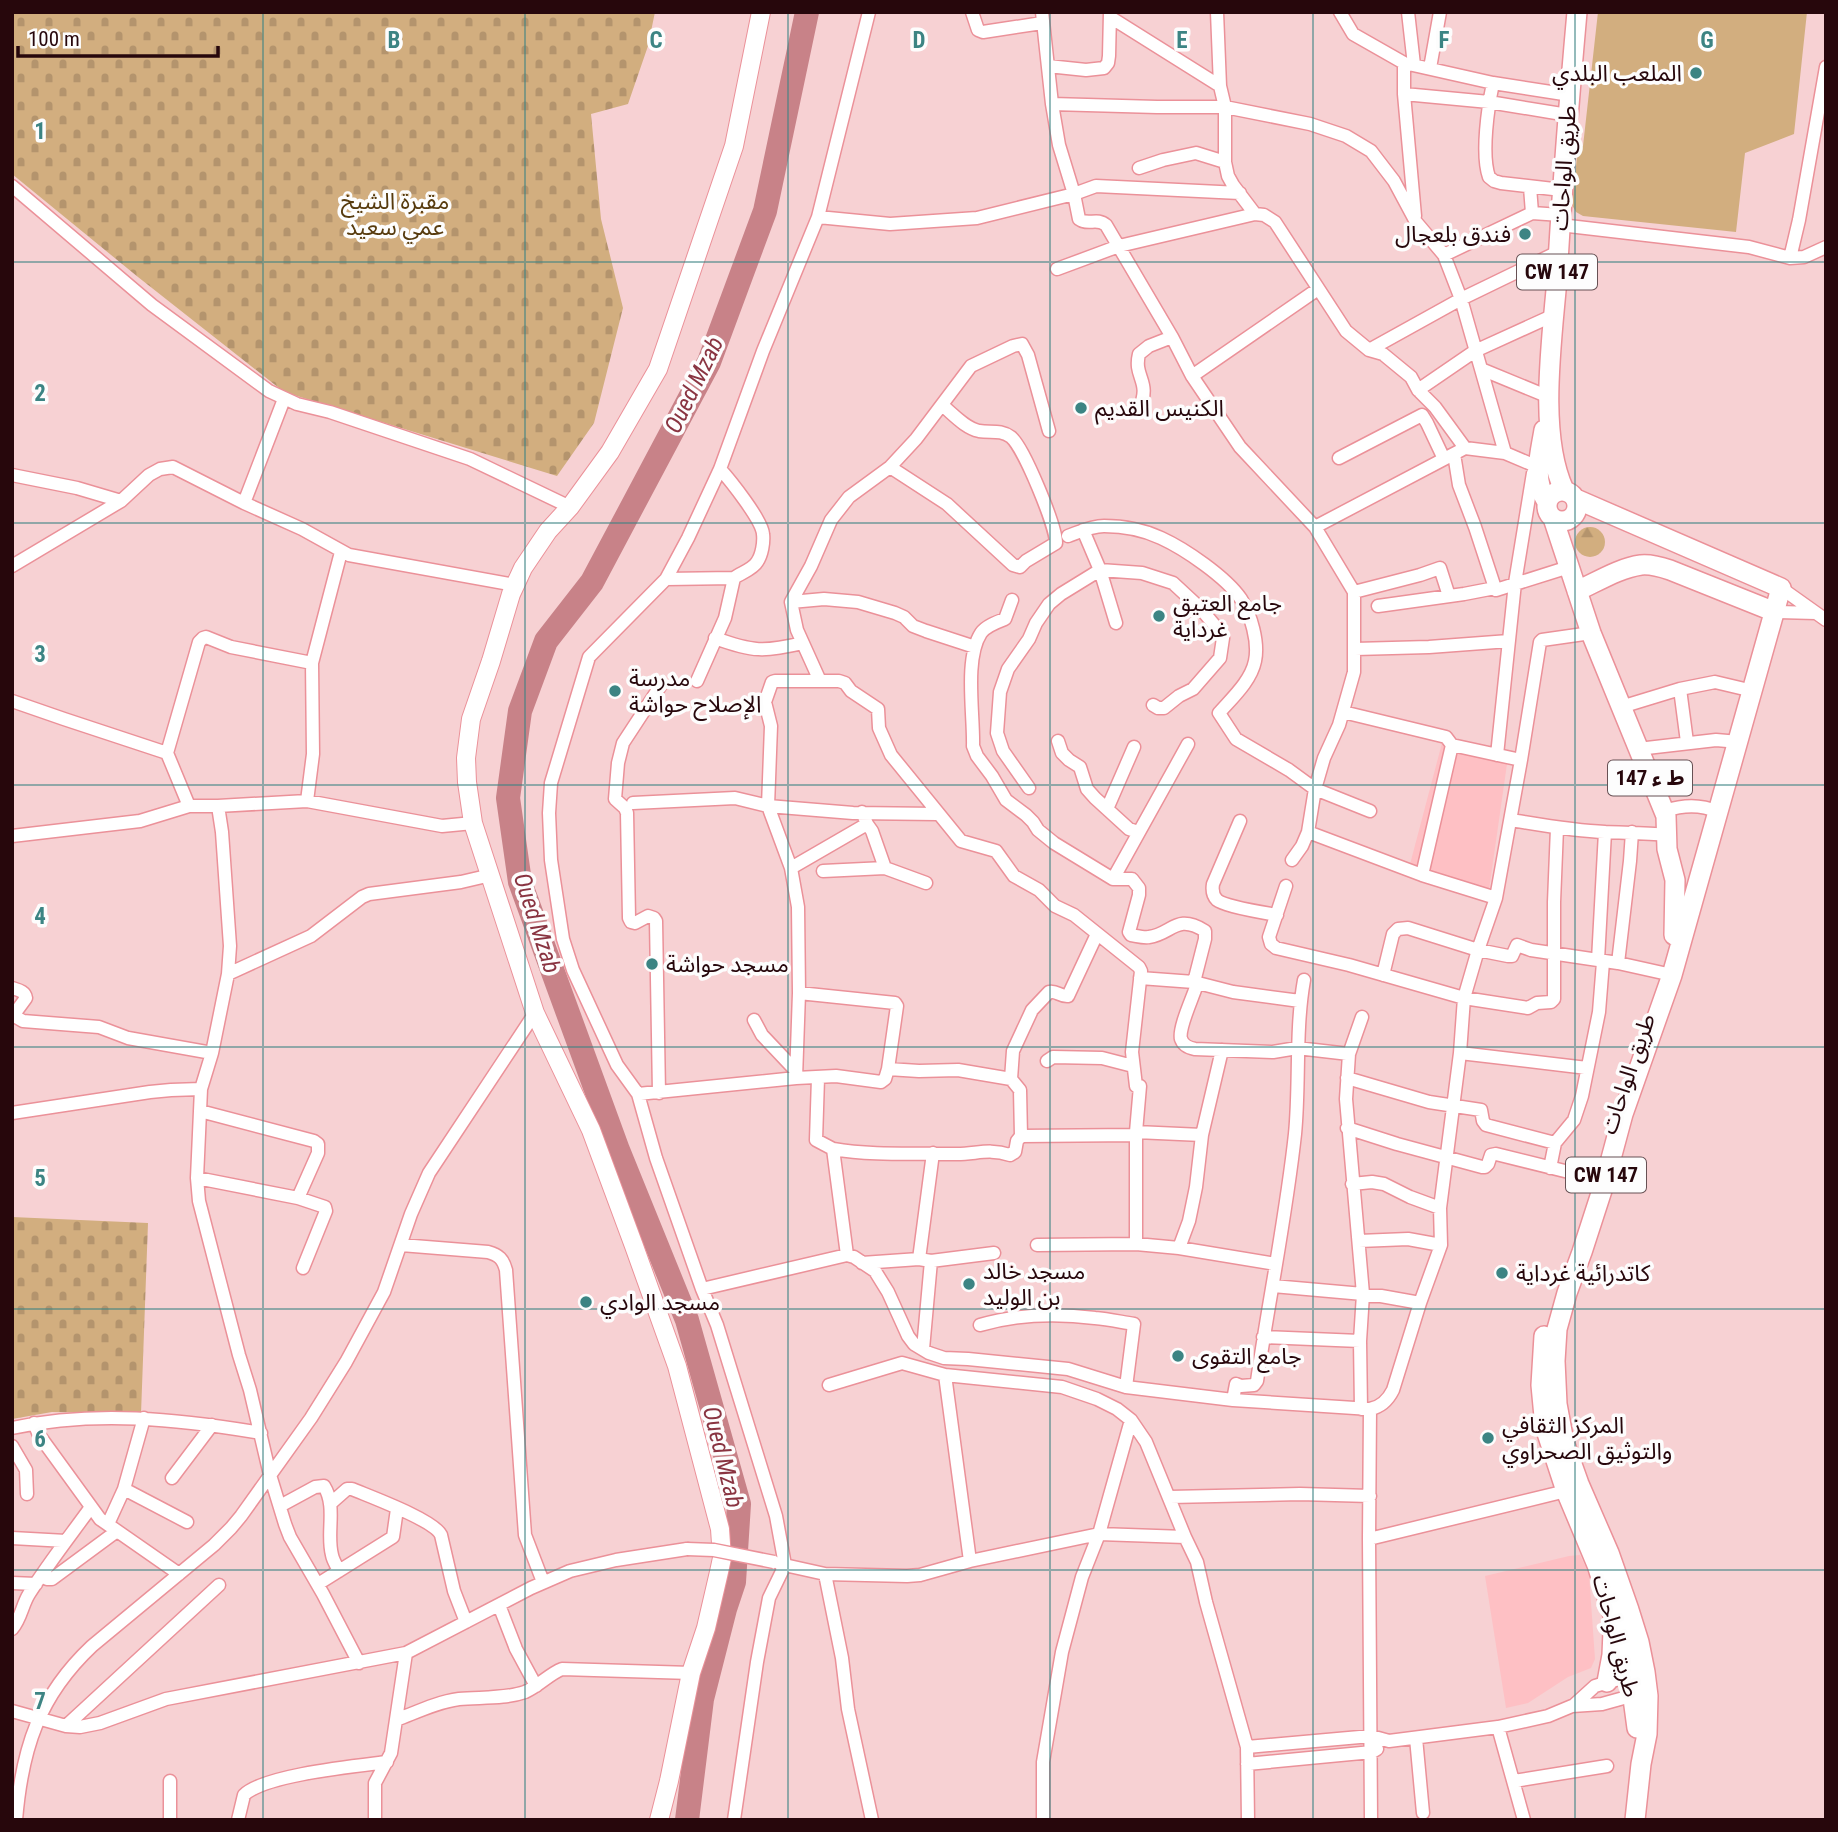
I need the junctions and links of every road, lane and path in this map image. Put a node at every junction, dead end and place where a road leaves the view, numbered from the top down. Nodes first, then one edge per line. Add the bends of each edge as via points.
1 (761, 12) edge
2 (869, 12) edge
3 (972, 12) edge
4 (1217, 12) edge
5 (1340, 12) edge
6 (1408, 12) edge
7 (1440, 12) edge
8 (1573, 13) edge
9 (1110, 15) edge
10 (1042, 18) edge
11 (1409, 64) junction
12 (1048, 66) junction
13 (1826, 67) edge
14 (1430, 68) junction
15 (1493, 83) junction
16 (1220, 86) junction
17 (1405, 94) junction
18 (1570, 95) junction
19 (1052, 103) junction
20 (1489, 103) junction
21 (1225, 107) junction
22 (1568, 115) junction
23 (1225, 162) junction
24 (1139, 168) dead end
25 (12, 186) edge
26 (1530, 187) junction
27 (1562, 190) junction
28 (1240, 193) junction
29 (1074, 194) junction
30 (1532, 213) junction
31 (1255, 214) junction
32 (818, 217) junction
33 (1560, 220) junction
34 (1416, 222) junction
35 (1119, 246) junction
36 (1826, 247) edge
37 (1558, 252) junction
38 (1444, 255) junction
39 (1790, 258) junction
40 (1056, 269) dead end
41 (1318, 289) junction
42 (1461, 299) junction
43 (1554, 315) junction
44 (1172, 337) junction
45 (1369, 350) junction
46 (1475, 351) junction
47 (1480, 369) junction
48 (1192, 376) junction
49 (1418, 390) junction
50 (284, 399) junction
51 (1549, 403) junction
52 (943, 406) junction
53 (1139, 409) dead end
54 (1049, 431) dead end
55 (1504, 453) junction
56 (1454, 454) junction
57 (1339, 458) dead end
58 (1536, 466) junction
59 (890, 467) junction
60 (720, 469) junction
61 (12, 475) edge
62 (1570, 495) junction
63 (121, 501) junction
64 (244, 503) junction
65 (570, 507) junction
66 (1543, 508) junction
67 (1315, 527) junction
68 (1083, 530) junction
69 (1068, 536) dead end
70 (341, 552) junction
71 (12, 566) edge
72 (1569, 567) junction
73 (1100, 570) junction
74 (734, 578) junction
75 (666, 579) junction
76 (1391, 583) junction
77 (1515, 583) junction
78 (515, 585) junction
79 (1495, 588) junction
80 (1781, 588) junction
81 (1577, 591) junction
82 (1354, 592) junction
83 (1449, 596) junction
84 (1013, 600) dead end
85 (792, 603) junction
86 (1399, 603) junction
87 (1378, 606) dead end
88 (1774, 612) junction
89 (1821, 617) edge
90 (1116, 623) dead end
91 (1591, 633) junction
92 (715, 638) junction
93 (1509, 641) junction
94 (803, 643) junction
95 (975, 647) junction
96 (1355, 649) junction
97 (312, 663) junction
98 (697, 681) dead end
99 (820, 681) junction
100 (661, 685) dead end
101 (1680, 689) junction
102 (1753, 691) junction
103 (12, 701) edge
104 (1153, 705) dead end
105 (1621, 707) junction
106 (1343, 712) junction
107 (1058, 741) dead end
108 (1687, 742) junction
109 (1738, 742) junction
110 (1188, 744) dead end
111 (1452, 745) junction
112 (1135, 747) dead end
113 (1638, 749) junction
114 (167, 752) junction
115 (1497, 755) junction
116 (1521, 760) junction
117 (1029, 788) dead end
118 (1315, 789) junction
119 (307, 801) junction
120 (633, 803) dead end
121 (189, 806) junction
122 (218, 806) junction
123 (768, 806) junction
124 (1107, 808) junction
125 (1370, 811) dead end
126 (1664, 811) junction
127 (1719, 812) junction
128 (937, 814) junction
129 (864, 818) junction
130 (1511, 820) junction
131 (1240, 821) dead end
132 (473, 823) junction
133 (1557, 828) junction
134 (1138, 832) junction
135 (1308, 832) junction
136 (1605, 832) junction
137 (1632, 832) junction
138 (1667, 835) junction
139 (12, 836) edge
140 (1292, 860) dead end
141 (792, 868) junction
142 (885, 869) junction
143 (823, 871) dead end
144 (491, 874) junction
145 (1422, 875) junction
146 (1113, 879) junction
147 (926, 883) dead end
148 (1286, 886) dead end
149 (1496, 898) junction
150 (1277, 915) junction
151 (1097, 934) junction
152 (1478, 950) junction
153 (1553, 953) junction
154 (1600, 961) junction
155 (1618, 963) junction
156 (228, 974) junction
157 (1668, 974) junction
158 (1383, 975) junction
159 (1140, 978) junction
160 (1304, 980) dead end
161 (1196, 983) junction
162 (12, 988) edge
163 (799, 993) junction
164 (1464, 998) junction
165 (1300, 1001) junction
166 (535, 1013) junction
167 (1362, 1017) dead end
168 (754, 1020) dead end
169 (1297, 1048) junction
170 (1222, 1050) junction
171 (212, 1053) junction
172 (1460, 1053) junction
173 (1349, 1054) junction
174 (1047, 1061) dead end
175 (1133, 1066) junction
176 (1587, 1068) junction
177 (888, 1069) junction
178 (796, 1075) junction
179 (818, 1077) junction
180 (1347, 1078) junction
181 (1011, 1079) junction
182 (201, 1089) junction
183 (659, 1093) junction
184 (638, 1094) junction
185 (1452, 1106) junction
186 (200, 1111) junction
187 (12, 1113) edge
188 (1347, 1128) junction
189 (1137, 1134) junction
190 (1202, 1135) junction
191 (1021, 1136) junction
192 (1555, 1143) junction
193 (833, 1149) junction
194 (933, 1153) junction
195 (1447, 1158) junction
196 (1550, 1168) junction
197 (197, 1178) junction
198 (1599, 1180) junction
199 (1352, 1184) junction
200 (298, 1198) junction
201 (1440, 1208) junction
202 (1359, 1241) junction
203 (1136, 1244) junction
204 (401, 1245) junction
205 (1037, 1245) dead end
206 (1441, 1245) junction
207 (1180, 1248) junction
208 (994, 1253) dead end
209 (847, 1255) junction
210 (925, 1260) junction
211 (862, 1263) junction
212 (1276, 1264) junction
213 (303, 1268) dead end
214 (1273, 1286) junction
215 (702, 1289) junction
216 (1363, 1295) junction
217 (1420, 1303) junction
218 (980, 1325) dead end
219 (1263, 1337) junction
220 (1360, 1341) junction
221 (923, 1349) junction
222 (945, 1375) junction
223 (829, 1385) dead end
224 (1126, 1387) junction
225 (1234, 1401) junction
226 (1366, 1409) junction
227 (144, 1418) junction
228 (1131, 1420) junction
229 (34, 1423) junction
230 (212, 1426) junction
231 (12, 1428) edge
232 (261, 1433) junction
233 (12, 1446) edge
234 (270, 1475) junction
235 (172, 1478) dead end
236 (1572, 1487) junction
237 (124, 1489) junction
238 (27, 1494) dead end
239 (1370, 1496) junction
240 (1170, 1497) junction
241 (330, 1504) junction
242 (280, 1506) junction
243 (91, 1507) junction
244 (397, 1509) junction
245 (187, 1522) dead end
246 (113, 1527) junction
247 (1099, 1534) junction
248 (1185, 1537) junction
249 (12, 1538) edge
250 (1369, 1539) junction
251 (65, 1541) junction
252 (970, 1561) junction
253 (779, 1564) junction
254 (340, 1571) junction
255 (178, 1574) junction
256 (825, 1574) junction
257 (38, 1580) junction
258 (543, 1582) junction
259 (12, 1583) edge
260 (318, 1584) junction
261 (219, 1585) dead end
262 (499, 1605) junction
263 (1612, 1612) junction
264 (466, 1622) junction
265 (12, 1629) edge
266 (406, 1653) junction
267 (359, 1663) junction
268 (691, 1673) junction
269 (1607, 1682) junction
270 (1639, 1683) junction
271 (536, 1686) junction
272 (1573, 1706) junction
273 (12, 1711) edge
274 (38, 1719) junction
275 (396, 1720) junction
276 (66, 1726) junction
277 (1498, 1727) junction
278 (1371, 1736) junction
279 (1416, 1738) junction
280 (1389, 1741) junction
281 (1247, 1747) junction
282 (1372, 1752) junction
283 (387, 1762) junction
284 (1247, 1764) junction
285 (1607, 1766) dead end
286 (170, 1781) dead end
287 (1514, 1782) junction
288 (1423, 1813) dead end
289 (16, 1820) edge
290 (170, 1820) edge
291 (238, 1820) edge
292 (375, 1820) edge
293 (659, 1820) edge
294 (734, 1820) edge
295 (872, 1820) edge
296 (1043, 1820) edge
297 (1248, 1820) edge
298 (1371, 1820) edge
299 (1524, 1820) edge
300 (1635, 1820) edge

1 - 65 street via 734,146 658,369 610,452
2 - 32 street
3 - 10 street via 983,32
4 - 16 street
5 - 11 street via 1353,34
6 - 11 street
7 - 14 street
8 - 18 main road, طريق الواحات / CW 147
9 - 12 street via 1109,56 1104,68
9 - 16 street
10 - 12 street
11 - 14 street
11 - 17 street
12 - 19 street
13 - 39 street
14 - 15 street
15 - 18 street
15 - 20 street
16 - 21 street
17 - 20 street
17 - 34 street
18 - 22 main road, طريق الواحات / CW 147
19 - 21 street
19 - 29 street
20 - 22 street
20 - 26 street via 1485,160 1489,177
21 - 23 street
21 - 34 street via 1310,124 1346,136 1371,151
22 - 27 main road, طريق الواحات / CW 147
23 - 24 street via 1196,153
23 - 28 street
25 - 50 street via 152,304
26 - 27 street
26 - 30 street
27 - 33 main road, طريق الواحات / CW 147
28 - 29 street via 1096,186
28 - 31 street
29 - 32 street via 977,218 890,224
29 - 35 street via 1079,219 1102,221
30 - 33 street
30 - 38 street
31 - 35 street
31 - 41 street via 1275,222
32 - 60 street
33 - 37 main road, طريق الواحات / CW 147
33 - 39 street via 1749,247
34 - 38 street
35 - 40 street
35 - 44 street
36 - 39 street
37 - 42 street
37 - 43 main road, طريق الواحات / CW 147
38 - 42 street
41 - 45 street via 1346,331
41 - 48 street
42 - 45 street
42 - 46 street
43 - 46 street
43 - 51 main road, طريق الواحات / CW 147
44 - 48 street
44 - 53 street via 1139,354 1136,364 1145,391
45 - 49 street via 1397,365
46 - 47 street
46 - 49 street
47 - 51 street
47 - 55 street
48 - 67 street via 1240,447
49 - 56 street via 1436,407
50 - 64 street
50 - 65 street via 470,459
51 - 58 main road, طريق الواحات / ط ء 147
51 - 62 main road, طريق الواحات / CW 147 via 1555,464
52 - 54 street via 971,366 1022,344
52 - 59 street
52 - 59 street via 969,427 1000,431 1012,438 1031,470 1056,543 1020,567 1013,565 947,504
55 - 56 street
55 - 58 street
56 - 57 street via 1422,415
56 - 67 street
56 - 79 street via 1459,485
58 - 66 main road, طريق الواحات / ط ء 147
59 - 85 street via 849,497 831,520
60 - 74 street via 763,532 756,564
60 - 75 street
61 - 63 street
62 - 66 main road via 1555,492
62 - 66 main road via 1577,508 1574,516 1561,521
62 - 80 main road
63 - 64 street via 149,475 173,467
63 - 71 street
64 - 70 street
65 - 78 street via 548,531
66 - 72 main road, ط ء 147
66 - 77 street
67 - 82 street
68 - 69 street
68 - 73 street
68 - 118 street via 1122,527 1159,536 1212,571 1241,600 1255,636 1255,663 1219,713 1236,739
70 - 78 street
70 - 97 street
72 - 77 street
72 - 81 main road, ط ء 147
73 - 90 street
73 - 104 street via 1142,573 1172,583 1201,609 1223,638 1220,659 1193,689 1164,708
73 - 117 street via 1049,604 1007,669 997,733 1003,751
74 - 75 street
74 - 92 street
75 - 184 street via 589,657 550,793 551,860 563,939 617,1065
76 - 82 street
76 - 83 street via 1440,568
76 - 86 street
77 - 79 street
77 - 93 street
78 - 132 street via 471,719 466,770
79 - 83 street
80 - 88 main road, طريق الواحات / CW 147
80 - 89 street
81 - 88 main road via 1642,565 1656,566
81 - 91 main road, طريق الواحات / ط ء 147
82 - 96 street
83 - 86 street
84 - 95 street via 1005,620 982,631
85 - 94 street
85 - 95 street via 824,599 858,602
86 - 87 street
88 - 89 street
88 - 102 main road, طريق الواحات / CW 147
91 - 105 main road, طريق الواحات / ط ء 147
91 - 116 street via 1539,642
92 - 94 street via 751,649
92 - 98 street
93 - 96 street
93 - 115 street
94 - 99 street
95 - 146 street via 970,683 977,756 1006,800 1054,844
96 - 106 street
97 - 114 street via 203,638
97 - 119 street via 313,754
99 - 123 street via 772,682 765,702 771,726
99 - 128 street via 845,683 878,709 879,728 891,755
100 - 183 street via 622,743 615,799 627,813 629,918 635,923 648,916 656,921
101 - 102 street via 1715,682
101 - 105 street
101 - 108 street
102 - 109 main road, طريق الواحات / CW 147
103 - 114 street
105 - 113 main road, طريق الواحات / ط ء 147
106 - 111 street via 1446,737
106 - 118 street
107 - 124 street via 1062,753 1080,767 1087,789
108 - 109 street
108 - 113 street
109 - 127 main road, طريق الواحات / CW 147
110 - 134 street
111 - 115 street
111 - 145 street
112 - 124 street
113 - 126 main road, طريق الواحات / ط ء 147
114 - 121 street
115 - 116 street
116 - 130 street
118 - 125 street
118 - 135 street
119 - 122 street
119 - 132 street via 442,825
120 - 123 street via 735,798
121 - 122 street
121 - 139 street via 140,821
122 - 156 street via 230,946
123 - 129 street
123 - 141 street
124 - 134 street
126 - 127 street via 1693,805
126 - 138 main road, طريق الواحات / ط ء 147
127 - 157 main road, طريق الواحات / CW 147
128 - 129 street
128 - 151 street via 961,841 996,851 1014,876
129 - 141 street
129 - 142 street
130 - 133 street
130 - 149 street
131 - 150 street via 1212,892 1224,903
132 - 144 street
133 - 136 street
133 - 153 street
134 - 146 street
135 - 140 street
135 - 145 street
136 - 137 street
136 - 154 street
137 - 138 street
137 - 155 street
138 - 157 main road, طريق الواحات / ط ء 147 via 1675,880
141 - 163 street via 798,907
142 - 143 street
142 - 147 street
144 - 156 street via 369,894 311,936
144 - 166 street
145 - 149 street
146 - 161 street via 1132,880 1139,888 1132,935 1149,937 1184,923 1205,931
148 - 150 street
149 - 152 street
150 - 158 street via 1269,937 1276,948
151 - 159 street via 1139,967
151 - 181 street via 1068,996 1049,992 1032,1010 1013,1051
152 - 153 street via 1510,957 1517,945
152 - 158 street via 1408,928 1398,929
152 - 164 street
153 - 154 street
153 - 164 street via 1551,1002 1528,1007
154 - 155 street
154 - 176 street via 1599,1012
155 - 157 street
156 - 171 street
157 - 198 main road, طريق الواحات / CW 147
158 - 164 street
159 - 161 street
159 - 175 street
160 - 165 street
161 - 165 street
161 - 170 street via 1181,1039 1195,1049
162 - 171 street via 25,994 15,1013 23,1021 99,1027 128,1038
163 - 177 street via 895,1003
163 - 178 street
164 - 172 street
165 - 169 street
166 - 204 street via 429,1173
166 - 268 street via 591,1130 629,1234 677,1366 715,1506 722,1558
167 - 173 street
168 - 178 street
169 - 170 street
169 - 173 street
169 - 212 street via 1289,1188
170 - 190 street
171 - 182 street
172 - 176 street
172 - 185 street
173 - 180 street
174 - 175 street via 1053,1057 1102,1058
175 - 189 street via 1141,1093
176 - 192 street via 1574,1120
177 - 179 street via 881,1082
177 - 181 street via 958,1070
178 - 179 street
178 - 183 street
179 - 193 street via 816,1140
180 - 185 street
180 - 188 street
181 - 191 street via 1020,1090
182 - 186 street
182 - 187 street
183 - 184 street
184 - 215 street
185 - 192 street via 1480,1110 1486,1125
185 - 195 street
186 - 197 street
186 - 200 street via 318,1144
188 - 195 street
188 - 199 street
189 - 190 street
189 - 191 street
189 - 203 street
190 - 207 street via 1196,1187
191 - 194 street via 1010,1155 994,1150
192 - 196 street
193 - 194 street
193 - 209 street
194 - 210 street
195 - 196 street via 1485,1167 1496,1154
195 - 201 street
196 - 198 street
197 - 200 street
197 - 232 street via 205,1228
198 - 236 main road, طريق الواحات / CW 147 via 1548,1361
199 - 201 street via 1384,1184
199 - 202 street
200 - 213 street via 326,1209
201 - 206 street
202 - 206 street via 1408,1239
202 - 216 street
203 - 205 street
203 - 207 street
204 - 234 street via 384,1292 346,1362
204 - 258 street via 488,1252 503,1261 525,1535
206 - 217 street
207 - 212 street
208 - 210 street
209 - 211 street
209 - 215 street
210 - 211 street
210 - 221 street
211 - 221 street via 876,1271 908,1336
212 - 214 street
214 - 216 street
214 - 219 street
215 - 253 street via 776,1516
216 - 217 street
216 - 220 street
217 - 226 street via 1393,1390 1382,1404
218 - 224 street via 1043,1314 1134,1324
219 - 220 street
219 - 225 street via 1256,1384 1236,1384
220 - 226 street
221 - 224 street via 944,1359 1068,1369
222 - 223 street via 902,1363
222 - 228 street via 1062,1387 1097,1399
222 - 252 street
224 - 225 street
225 - 226 street
226 - 239 street
227 - 229 street
227 - 230 street
227 - 237 street
228 - 240 street
228 - 247 street
229 - 231 street
229 - 243 street
230 - 232 street
230 - 235 street
232 - 234 street
233 - 238 street via 26,1470
234 - 242 street
234 - 255 street via 231,1528
236 - 250 street
236 - 263 main road, طريق الواحات / CW 147
236 - 270 main road, طريق الواحات / CW 147 via 1609,1553 1629,1610 1639,1642
237 - 245 street
237 - 246 street
239 - 240 street
239 - 250 street
240 - 248 street
241 - 242 street via 326,1489 320,1486
241 - 244 street via 352,1489
241 - 254 street via 331,1552
242 - 260 street via 290,1537
243 - 246 street
243 - 251 street
244 - 254 street via 393,1537
244 - 264 street via 439,1530
246 - 255 street
246 - 257 street via 52,1579
247 - 248 street
247 - 252 street
247 - 296 street via 1062,1652 1044,1762
248 - 281 street via 1197,1562
249 - 251 street
250 - 278 street
251 - 257 street
252 - 256 street via 920,1575
253 - 256 street
253 - 258 street, bridge via 687,1549 597,1564
253 - 294 street via 757,1662
254 - 260 street
255 - 274 street via 74,1664
256 - 295 street
257 - 259 street
257 - 265 street
258 - 262 street
260 - 267 street
261 - 276 street
262 - 264 street
262 - 271 street
263 - 269 main road
263 - 270 main road, طريق الواحات / CW 147
264 - 266 street
266 - 267 street
266 - 275 street
267 - 276 street via 183,1695 100,1723
268 - 271 street via 570,1668 554,1672
268 - 293 street
269 - 270 street
269 - 272 street via 1595,1686
270 - 272 street via 1602,1704
270 - 300 main road, طريق الواحات / CW 147 via 1647,1734
271 - 275 street via 514,1695 441,1702
272 - 277 street
273 - 274 street
274 - 276 street
274 - 289 street via 27,1748
275 - 283 street
277 - 279 street
277 - 287 street
278 - 280 street
278 - 281 street
278 - 282 street
279 - 280 street
279 - 288 street
280 - 282 street
281 - 284 street
282 - 284 street
282 - 298 street
283 - 291 street via 260,1784 244,1795
283 - 292 street via 376,1778
284 - 297 street
285 - 287 street
286 - 290 street
287 - 299 street

